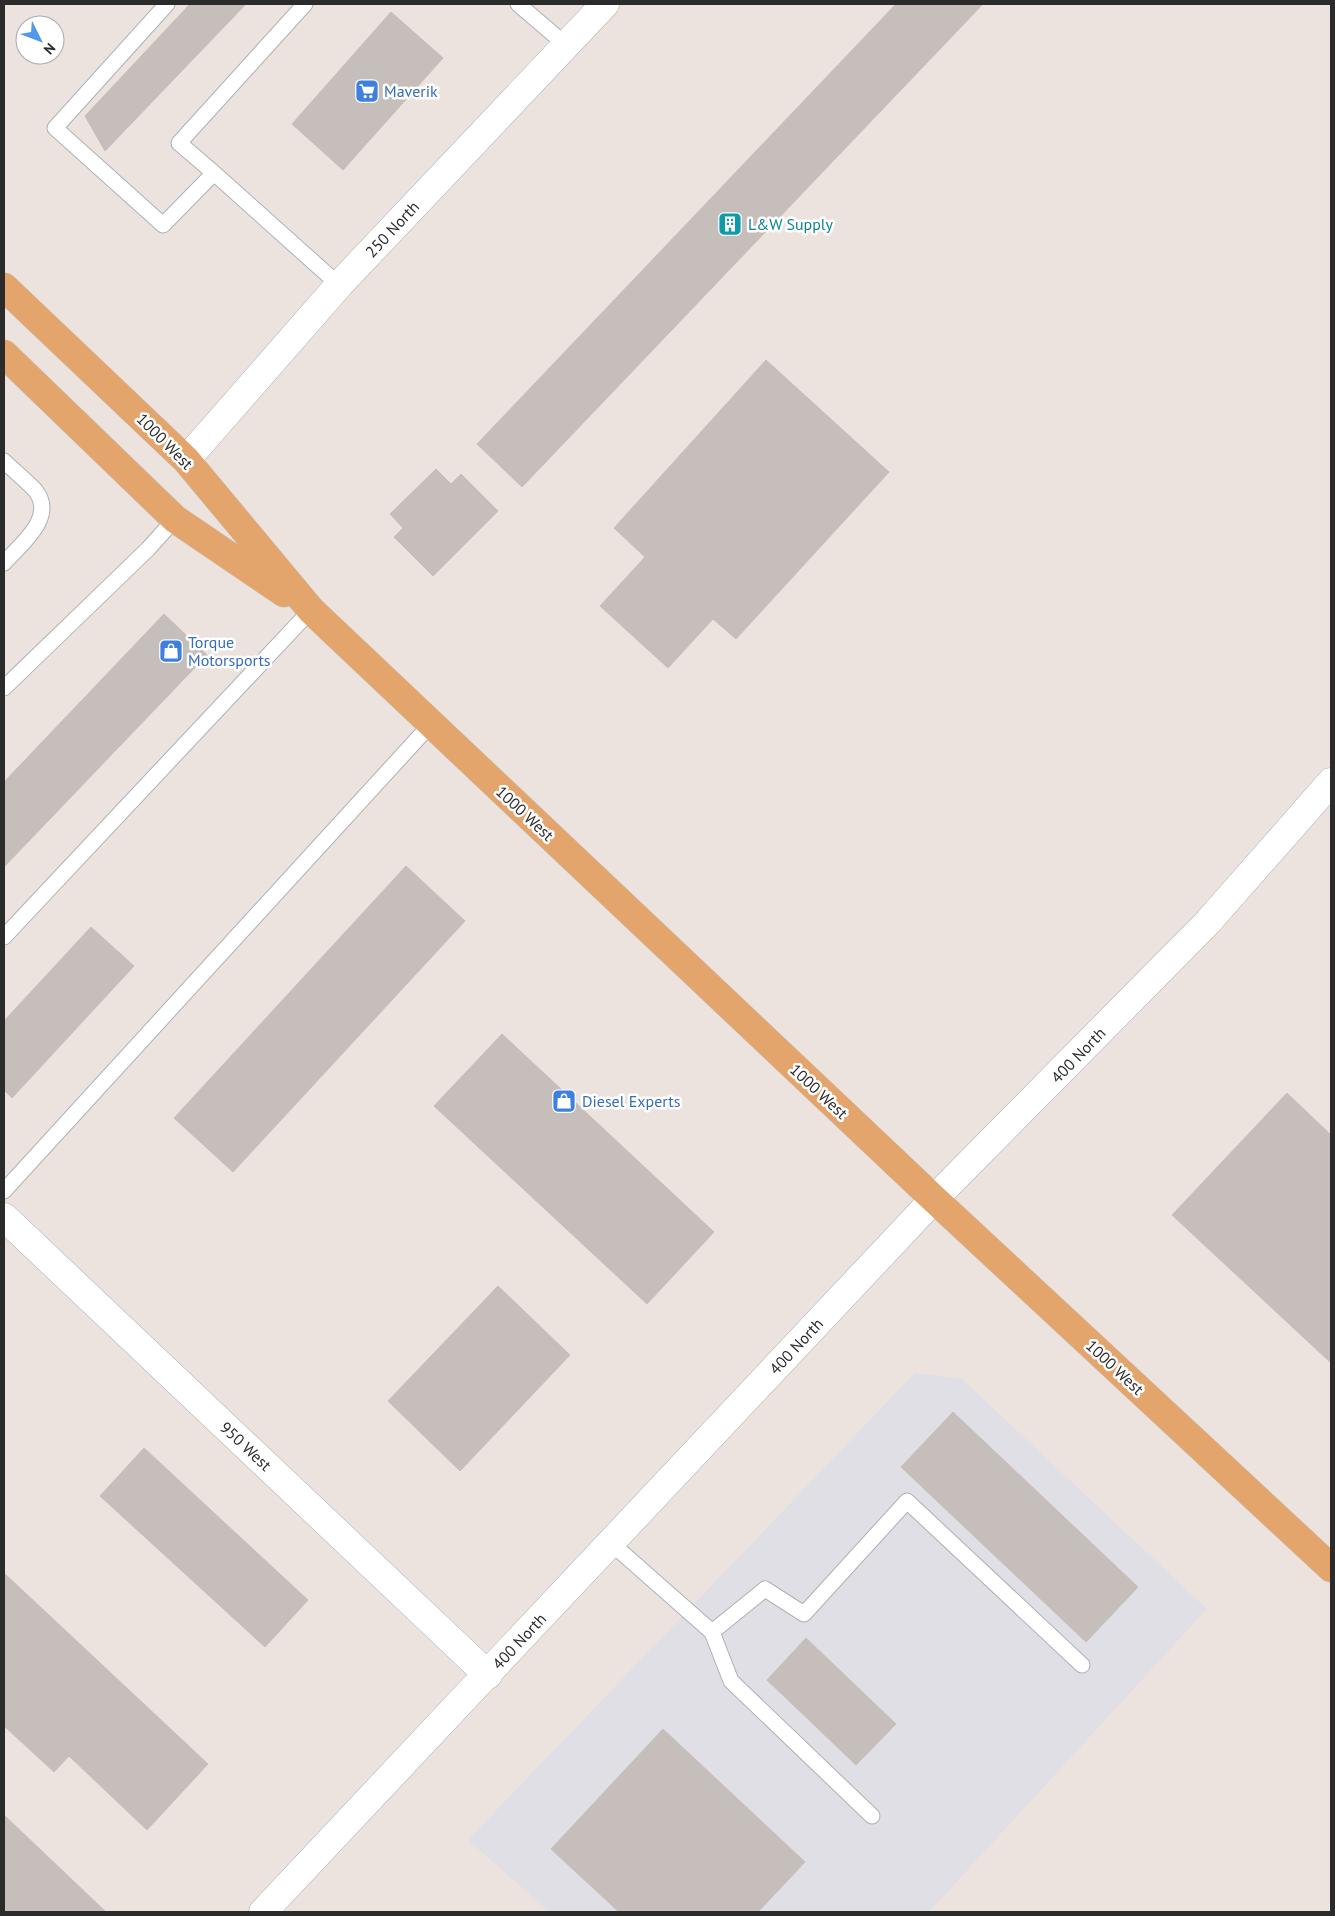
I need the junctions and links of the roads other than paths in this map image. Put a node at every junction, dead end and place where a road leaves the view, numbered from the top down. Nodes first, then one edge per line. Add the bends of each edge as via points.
1 (167, 4) edge
2 (306, 4) edge
3 (518, 4) edge
4 (605, 4) edge
5 (566, 45) junction
6 (214, 173) junction
7 (339, 285) junction
8 (4, 287) edge
9 (4, 354) edge
10 (186, 460) junction
11 (4, 461) edge
12 (175, 519) junction
13 (4, 563) edge
14 (311, 610) junction
15 (4, 688) edge
16 (431, 724) junction
17 (1331, 782) edge
18 (4, 937) edge
19 (4, 1191) edge
20 (934, 1199) junction
21 (4, 1217) edge
22 (611, 1543) junction
23 (1331, 1566) edge
24 (712, 1632) junction
25 (1082, 1665) dead end
26 (488, 1675) junction
27 (872, 1816) dead end
28 (263, 1912) edge

1 - 6 lane via 55,128 163,225
2 - 6 lane via 179,143
3 - 5 lane
4 - 5 street, 250 North
5 - 7 street, 250 North
6 - 7 lane
7 - 10 street, 250 North
8 - 10 main road, 1000 West
9 - 12 main road, 1000 West
10 - 14 main road, 1000 West
11 - 13 lane via 36,491 43,508 40,522
12 - 14 main road, 1000 West
12 - 15 lane
14 - 16 main road, 1000 West
14 - 18 lane
16 - 19 lane
16 - 20 main road, 1000 West
17 - 20 street, 400 North via 1208,922
20 - 22 street, 400 North
20 - 23 main road, 1000 West
21 - 26 street, 950 West
22 - 24 lane
22 - 26 street, 400 North
24 - 25 lane via 765,1589 804,1614 907,1501
24 - 27 lane via 731,1681
26 - 28 street, 400 North

